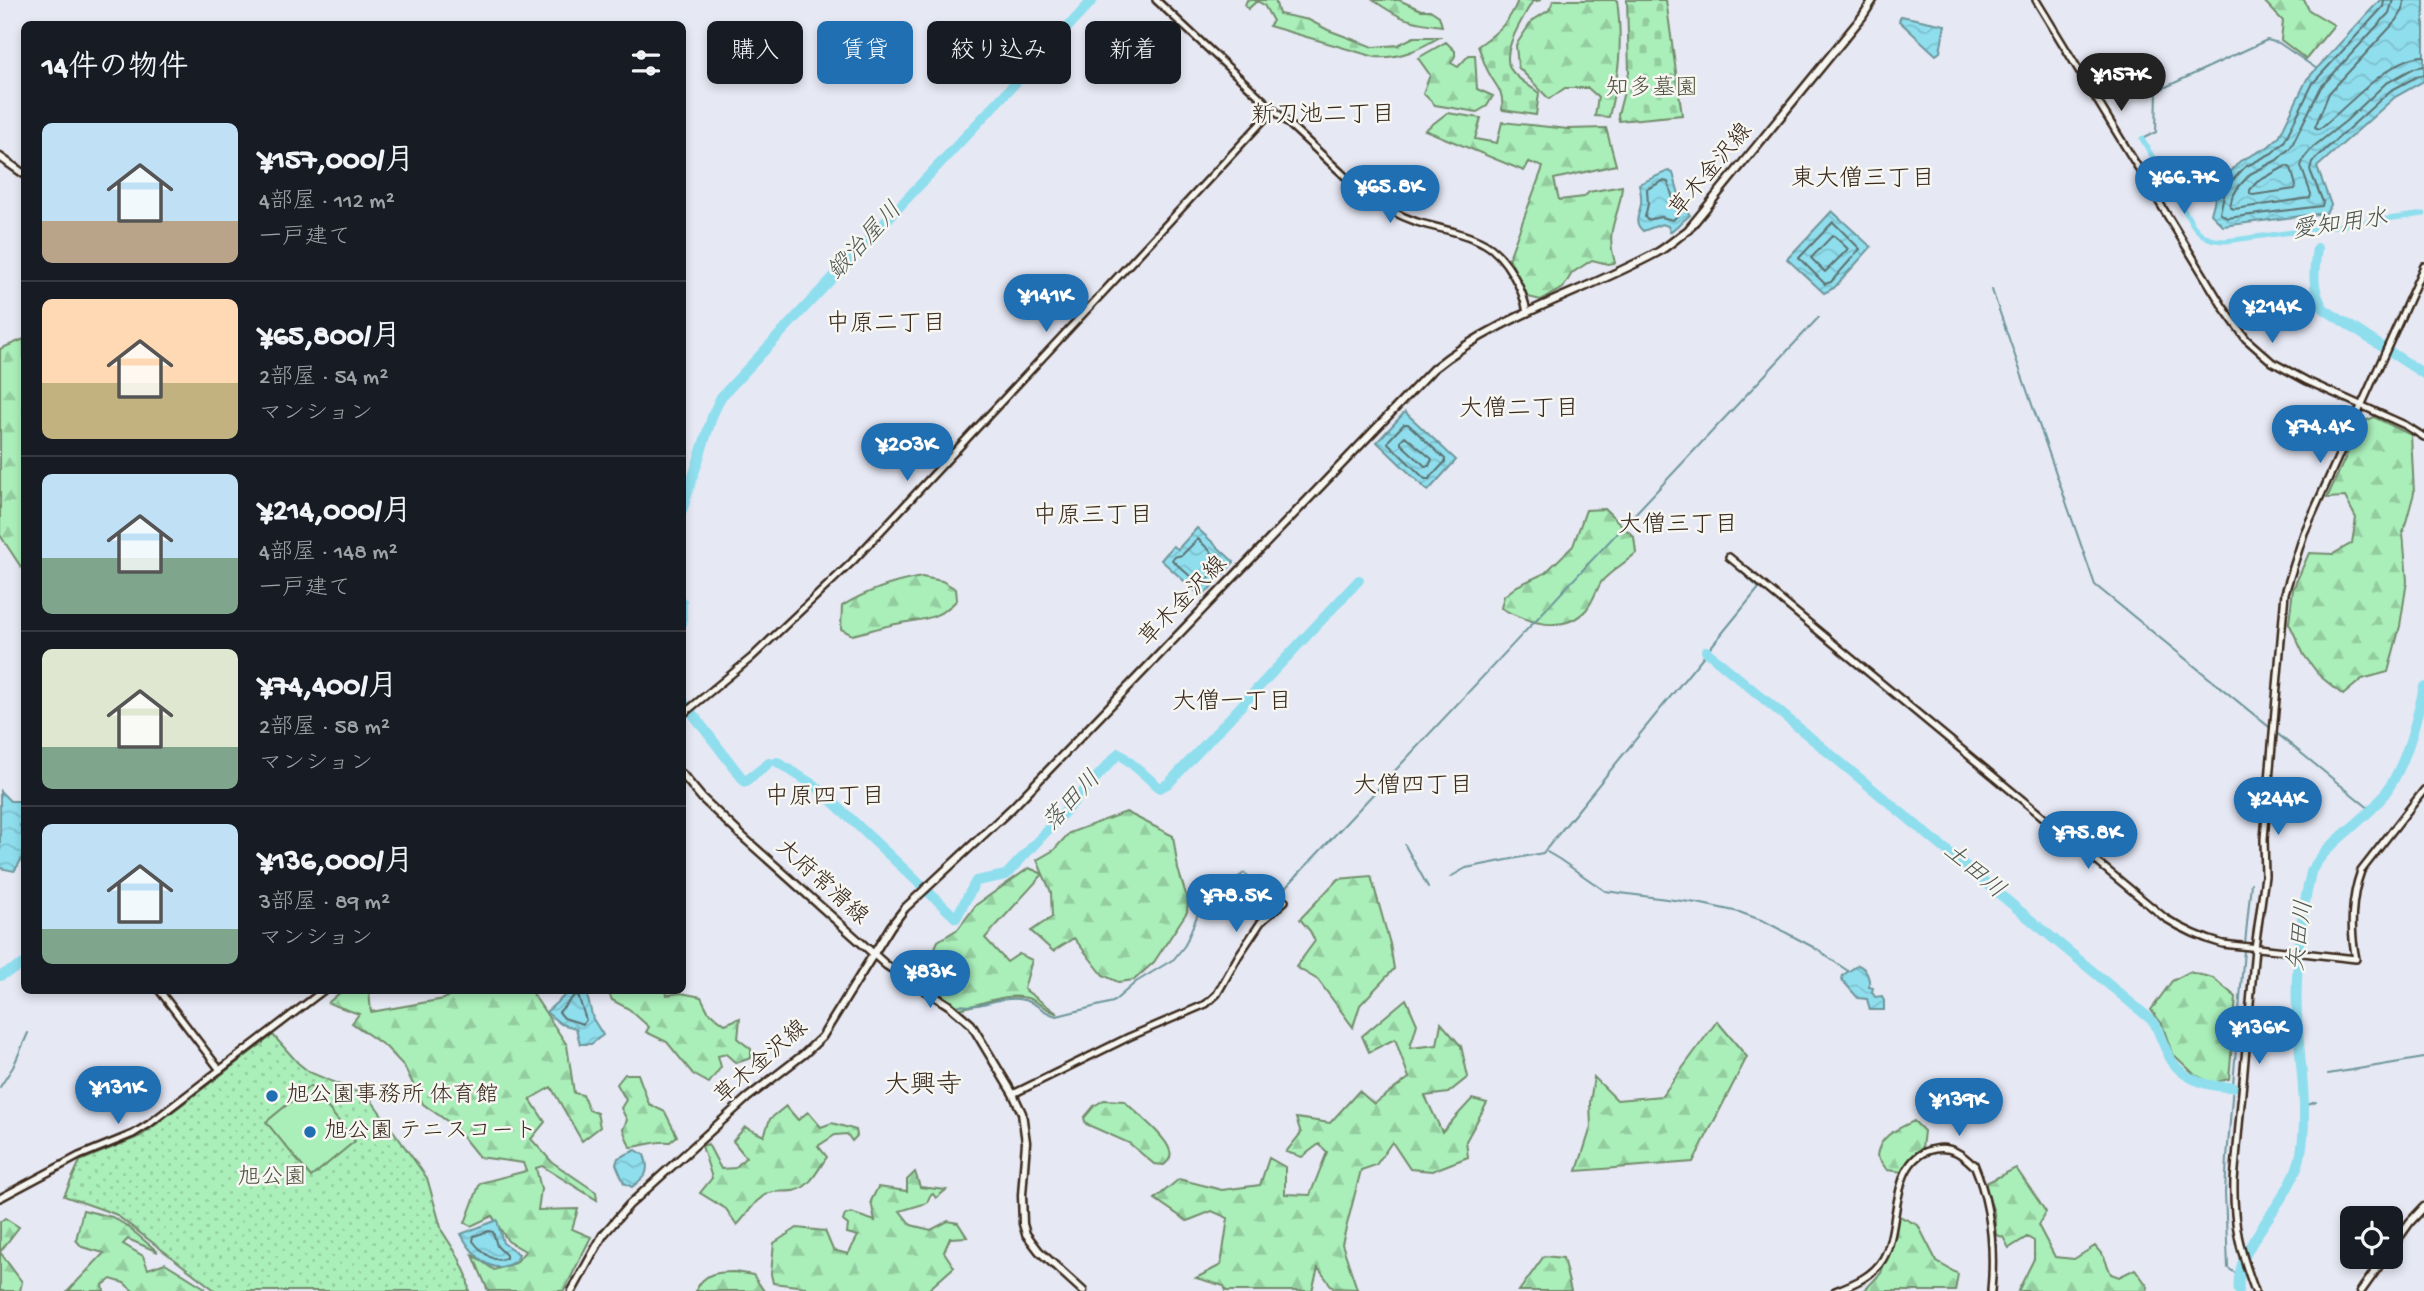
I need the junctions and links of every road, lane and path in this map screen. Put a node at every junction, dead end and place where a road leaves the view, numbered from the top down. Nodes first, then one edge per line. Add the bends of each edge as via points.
1 (1156, 0) edge
2 (1873, 0) edge
3 (2036, 0) edge
4 (1273, 110) junction
5 (0, 157) edge
6 (21, 172) edge
7 (2424, 265) edge
8 (1527, 313) junction
9 (2362, 405) junction
10 (2424, 437) edge
11 (1729, 557) dead end
12 (686, 712) edge
13 (686, 779) edge
14 (2424, 790) edge
15 (1285, 901) dead end
16 (2255, 948) junction
17 (874, 954) junction
18 (162, 994) edge
19 (319, 994) edge
20 (220, 1070) junction
21 (1013, 1094) junction
22 (0, 1198) edge
23 (2424, 1207) edge
24 (2403, 1232) edge
25 (2377, 1269) edge
26 (572, 1291) edge
27 (1083, 1291) edge
28 (1835, 1291) edge
29 (1991, 1291) edge
30 (2255, 1291) edge
31 (2361, 1291) edge

1 - 4 street
2 - 8 main road, 草木金沢線 via 1688,230 1660,251
3 - 9 street via 2246,339 2282,369
4 - 8 street via 1380,205 1487,245 1508,268
4 - 12 street via 848,565 751,658
5 - 6 main road
7 - 9 street
8 - 17 main road, 草木金沢線 via 1479,335 1433,369 1013,807 912,901
9 - 10 street
9 - 16 street via 2304,533 2285,593
11 - 16 street via 2165,918 2204,939
13 - 17 main road, 大府常滑線 via 743,837
14 - 16 street via 2361,871 2353,902 2357,959
15 - 21 street via 1263,919 1206,1004
16 - 30 street via 2234,1181 2240,1251
17 - 21 main road, 大府常滑線 via 971,1024
17 - 26 main road, 草木金沢線 via 822,1037 629,1205 603,1235
18 - 20 street
19 - 20 street
20 - 22 street via 133,1134 79,1156
21 - 27 main road, 大府常滑線 via 1022,1113 1026,1142 1022,1195 1026,1234
23 - 24 main road
25 - 31 main road
28 - 29 street via 1865,1278 1884,1259 1906,1171 1921,1154 1942,1148 1956,1151 1974,1164 1980,1178 1992,1227

